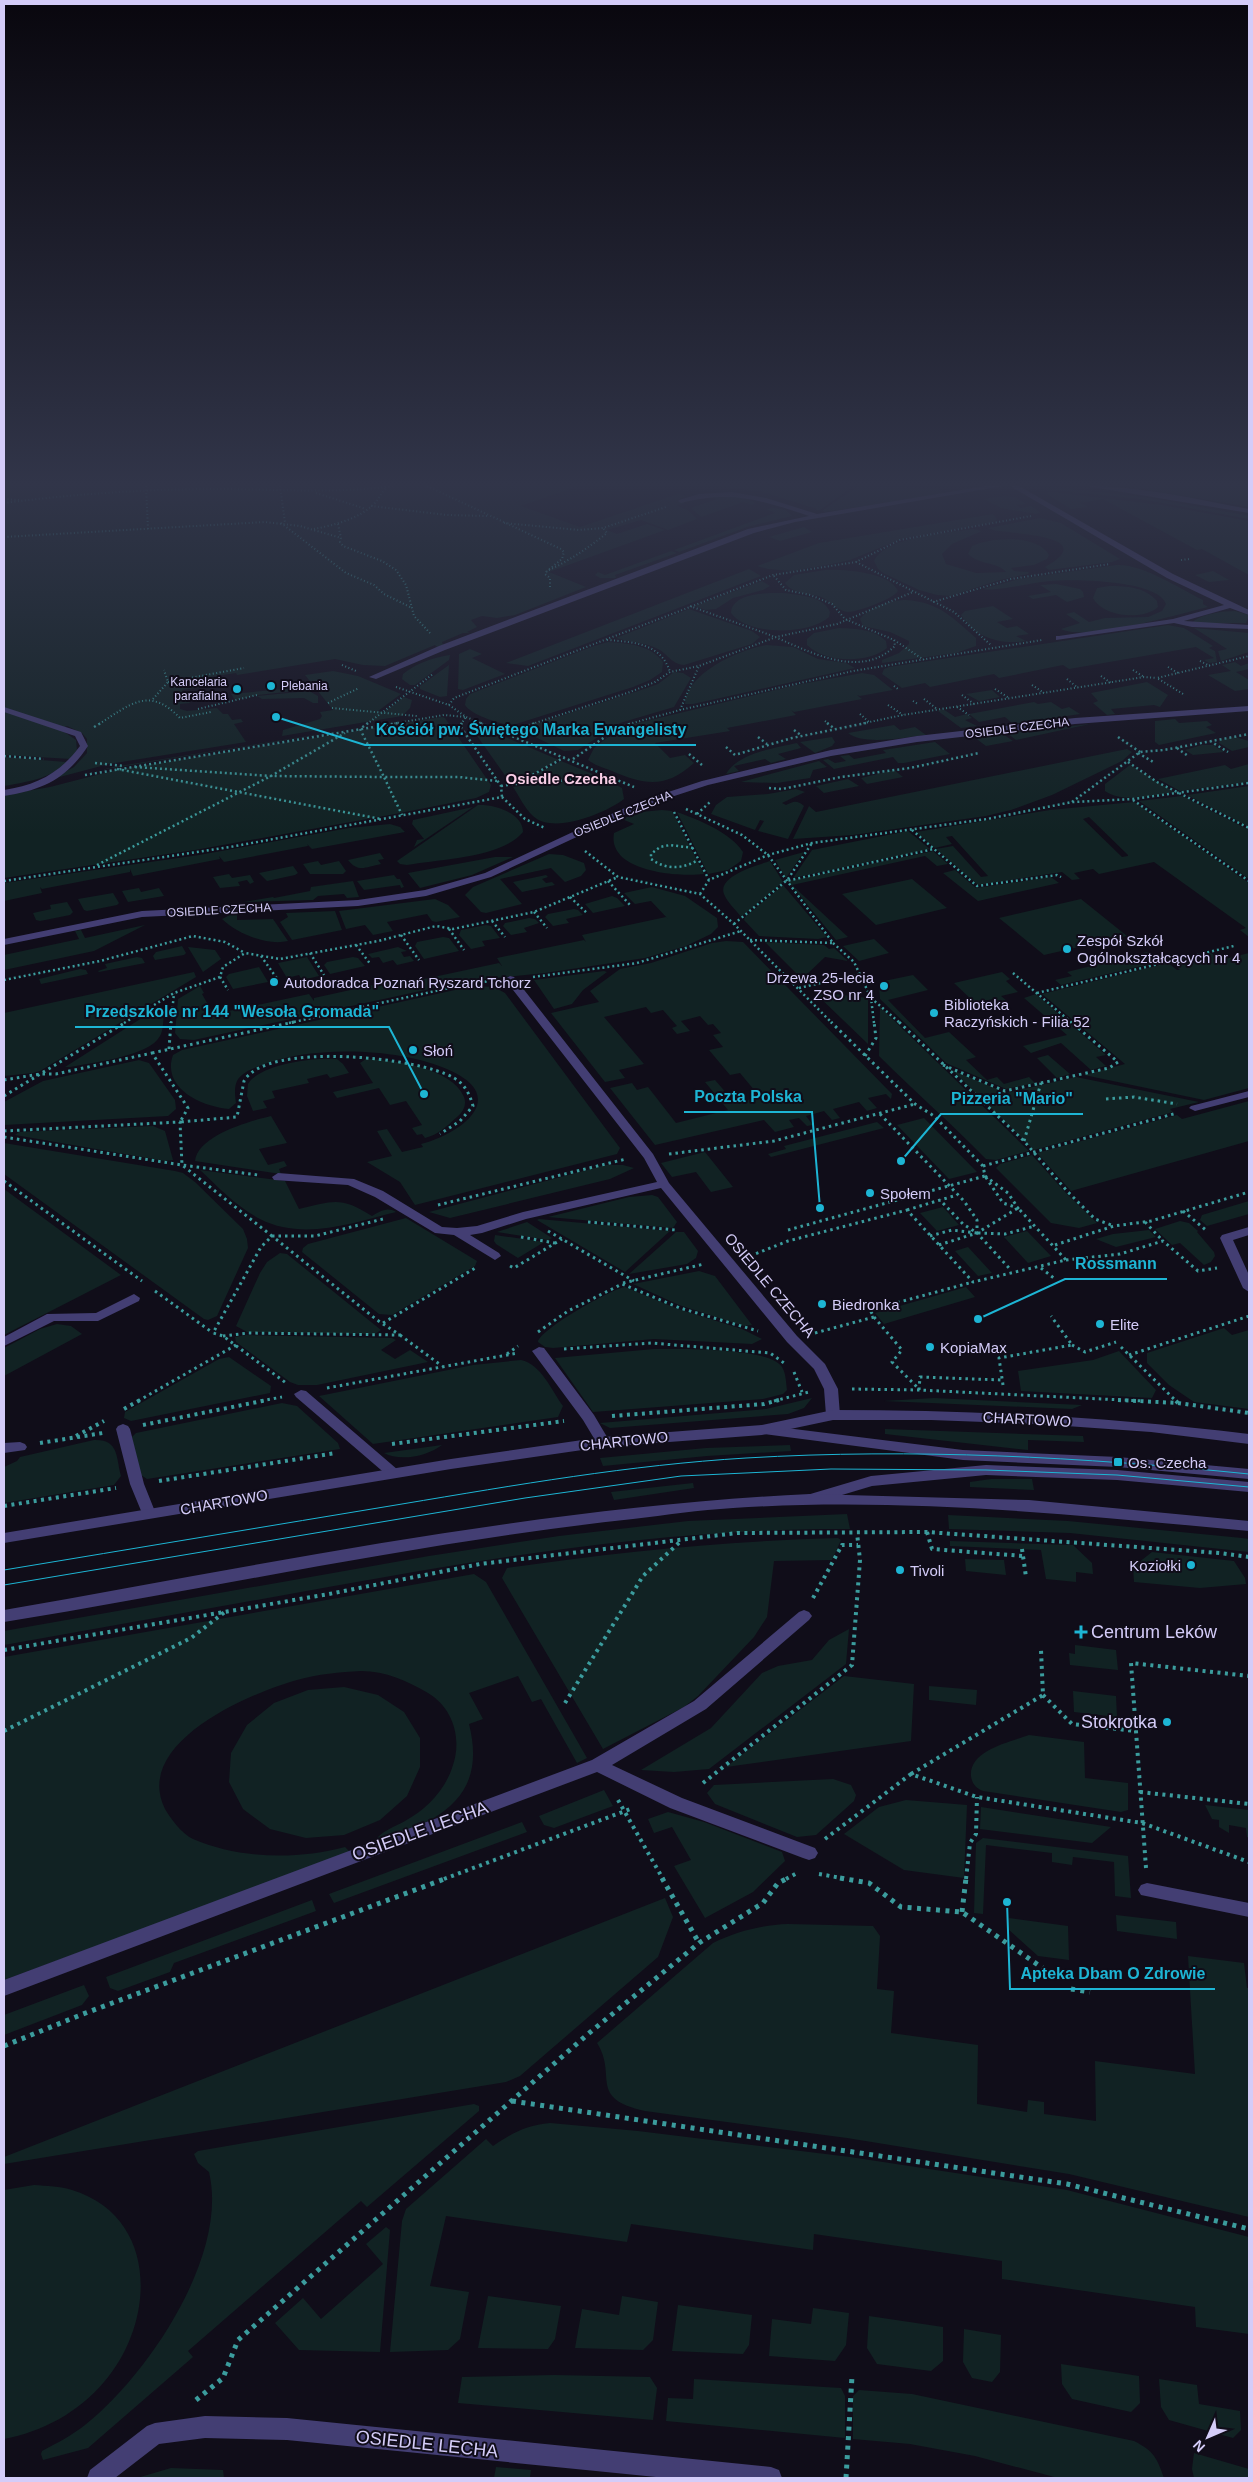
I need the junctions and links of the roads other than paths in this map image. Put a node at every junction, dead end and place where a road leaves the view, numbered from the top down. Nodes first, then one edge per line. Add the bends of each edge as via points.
1 (564, 602) edge
2 (1223, 602) edge
3 (1230, 605) junction
4 (1249, 613) edge
5 (1174, 621) junction
6 (1249, 627) edge
7 (1059, 638) road end
8 (375, 678) road end
9 (4, 708) edge
10 (1249, 708) edge
11 (4, 794) edge
12 (4, 942) edge
13 (510, 979) road end
14 (1249, 1094) edge
15 (1195, 1108) road end
16 (278, 1177) road end
17 (664, 1184) junction
18 (1249, 1231) edge
19 (457, 1232) junction
20 (495, 1256) road end
21 (1249, 1288) edge
22 (134, 1298) dead end
23 (4, 1342) edge
24 (539, 1351) road end
25 (301, 1394) road end
26 (832, 1416) junction
27 (123, 1429) road end
28 (762, 1430) junction
29 (1249, 1439) edge
30 (603, 1442) junction
31 (20, 1447) road end
32 (4, 1448) edge
33 (393, 1473) junction
34 (1249, 1474) edge
35 (1249, 1487) edge
36 (810, 1500) junction
37 (149, 1514) junction
38 (1249, 1526) edge
39 (4, 1538) edge
40 (4, 1616) edge
41 (804, 1616) road end
42 (598, 1765) junction
43 (809, 1852) road end
44 (1147, 1890) road end
45 (1249, 1910) edge
46 (4, 1988) edge
47 (98, 2478) edge
48 (771, 2478) edge

1 - 8 street via 442,648
2 - 3 street
3 - 4 street
3 - 5 street
5 - 6 street via 1192,625
5 - 7 street
9 - 11 street via 78,734 84,746 74,762 48,783
10 - 12 street, OSIEDLE CZECHA via 1075,721 831,753 705,783 659,798 488,875 426,893 358,903 142,914
13 - 17 street, OSIEDLE CZECHA via 648,1157
14 - 15 street
16 - 19 street via 350,1182 379,1194 439,1230
17 - 19 street via 523,1216 478,1230
17 - 26 street, OSIEDLE CZECHA via 792,1340 820,1367 831,1389
18 - 21 street via 1226,1238
19 - 20 street
22 - 23 street via 98,1317 52,1317
24 - 30 street via 590,1418
25 - 33 street
26 - 28 street, CHARTOWO
26 - 29 street, CHARTOWO via 1038,1419 1151,1427
27 - 37 street via 137,1484
28 - 30 street, CHARTOWO
28 - 34 street via 963,1455 1118,1462
30 - 33 street, CHARTOWO
31 - 32 street
33 - 37 street, CHARTOWO
35 - 36 street via 1116,1475 986,1470 872,1481
36 - 38 street via 1028,1505
36 - 40 street via 730,1503 555,1522 350,1554
37 - 39 street, CHARTOWO
41 - 42 street, OSIEDLE LECHA via 700,1705
42 - 43 street via 676,1803
42 - 46 street, OSIEDLE LECHA
44 - 45 street
47 - 48 street, OSIEDLE LECHA via 155,2434 205,2428 287,2429

